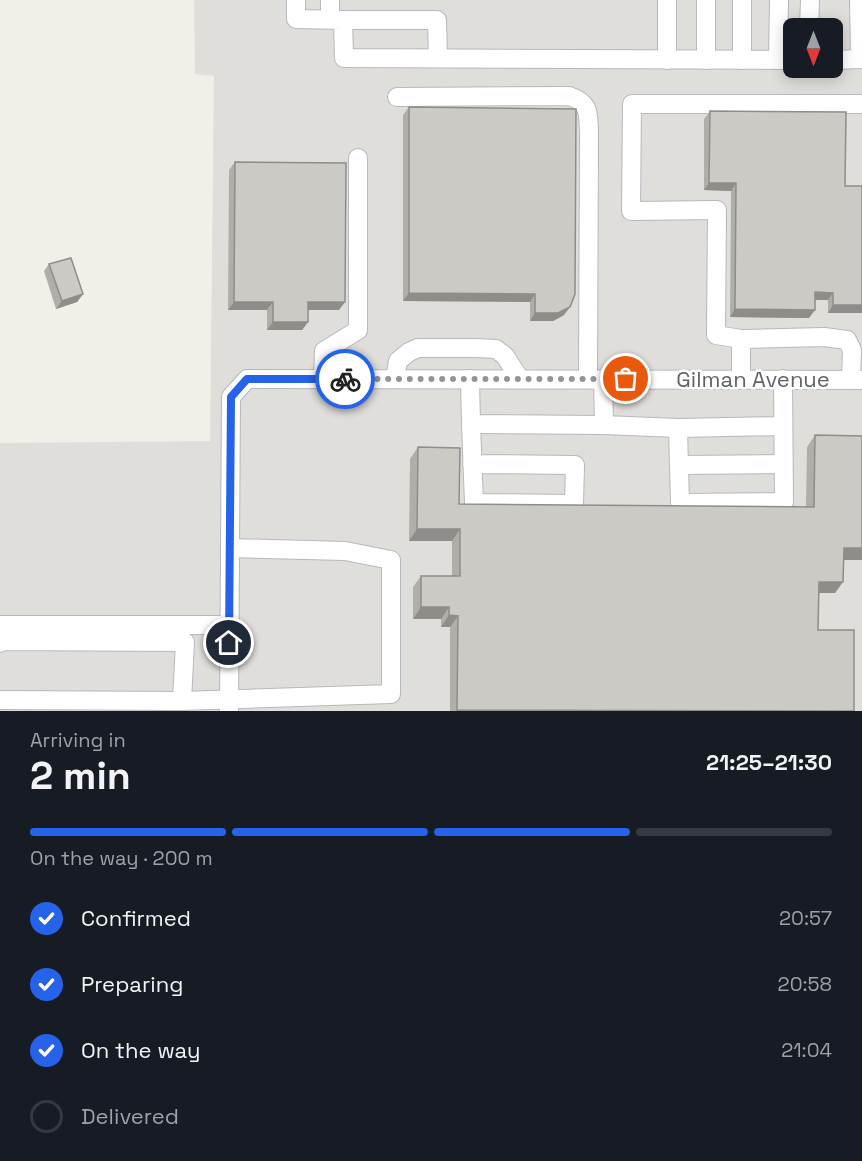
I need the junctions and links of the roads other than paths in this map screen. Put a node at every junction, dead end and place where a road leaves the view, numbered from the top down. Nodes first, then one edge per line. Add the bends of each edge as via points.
1 (296, 0) edge
2 (330, 0) edge
3 (667, 0) edge
4 (706, 0) edge
5 (742, 0) edge
6 (779, 0) edge
7 (810, 0) edge
8 (859, 0) edge
9 (809, 18) edge
10 (337, 19) junction
11 (783, 34) edge
12 (438, 58) junction
13 (861, 59) edge
14 (667, 60) junction
15 (706, 60) junction
16 (742, 60) junction
17 (783, 60) edge
18 (843, 60) edge
19 (397, 97) dead end
20 (862, 104) edge
21 (358, 158) dead end
22 (741, 339) junction
23 (323, 379) junction
24 (395, 379) junction
25 (470, 379) junction
26 (520, 379) junction
27 (596, 379) junction
28 (741, 379) junction
29 (783, 379) junction
30 (856, 380) edge
31 (471, 424) junction
32 (604, 425) junction
33 (783, 426) junction
34 (678, 428) junction
35 (472, 464) junction
36 (783, 464) junction
37 (679, 465) junction
38 (230, 548) junction
39 (230, 625) junction
40 (1, 636) edge
41 (0, 700) edge
42 (182, 701) junction
43 (229, 704) edge

1 - 10 street via 296,19
2 - 10 street
3 - 14 street
4 - 15 street
5 - 16 street
6 - 11 street
7 - 9 street
8 - 13 street
10 - 12 street via 344,58
10 - 12 street via 437,20
12 - 14 street
13 - 18 street
14 - 15 street
15 - 16 street
16 - 17 street
19 - 27 street via 568,96 581,100 588,110
20 - 22 street via 632,104 631,211 717,210 716,335
21 - 23 street via 358,330 324,351
22 - 28 street
22 - 30 street via 847,340
23 - 24 street, Gilman Avenue
23 - 38 street, Gilman Avenue via 247,379 231,397
24 - 25 street, Gilman Avenue
24 - 26 street via 398,361 418,348 477,348 496,349
25 - 26 street, Gilman Avenue
25 - 31 street
26 - 27 street, Gilman Avenue
27 - 28 street, Gilman Avenue
27 - 32 street
28 - 29 street, Gilman Avenue
29 - 30 street, Gilman Avenue
29 - 33 street
31 - 32 street
31 - 35 street
32 - 34 street
33 - 34 street
33 - 36 street
34 - 37 street
35 - 35 street via 575,465 574,504 474,503
36 - 37 street
36 - 37 street via 784,502 680,503
38 - 39 street
38 - 43 street via 345,551 391,560 391,694
39 - 40 street
39 - 43 street
40 - 42 street via 185,642
41 - 42 street
42 - 43 street

